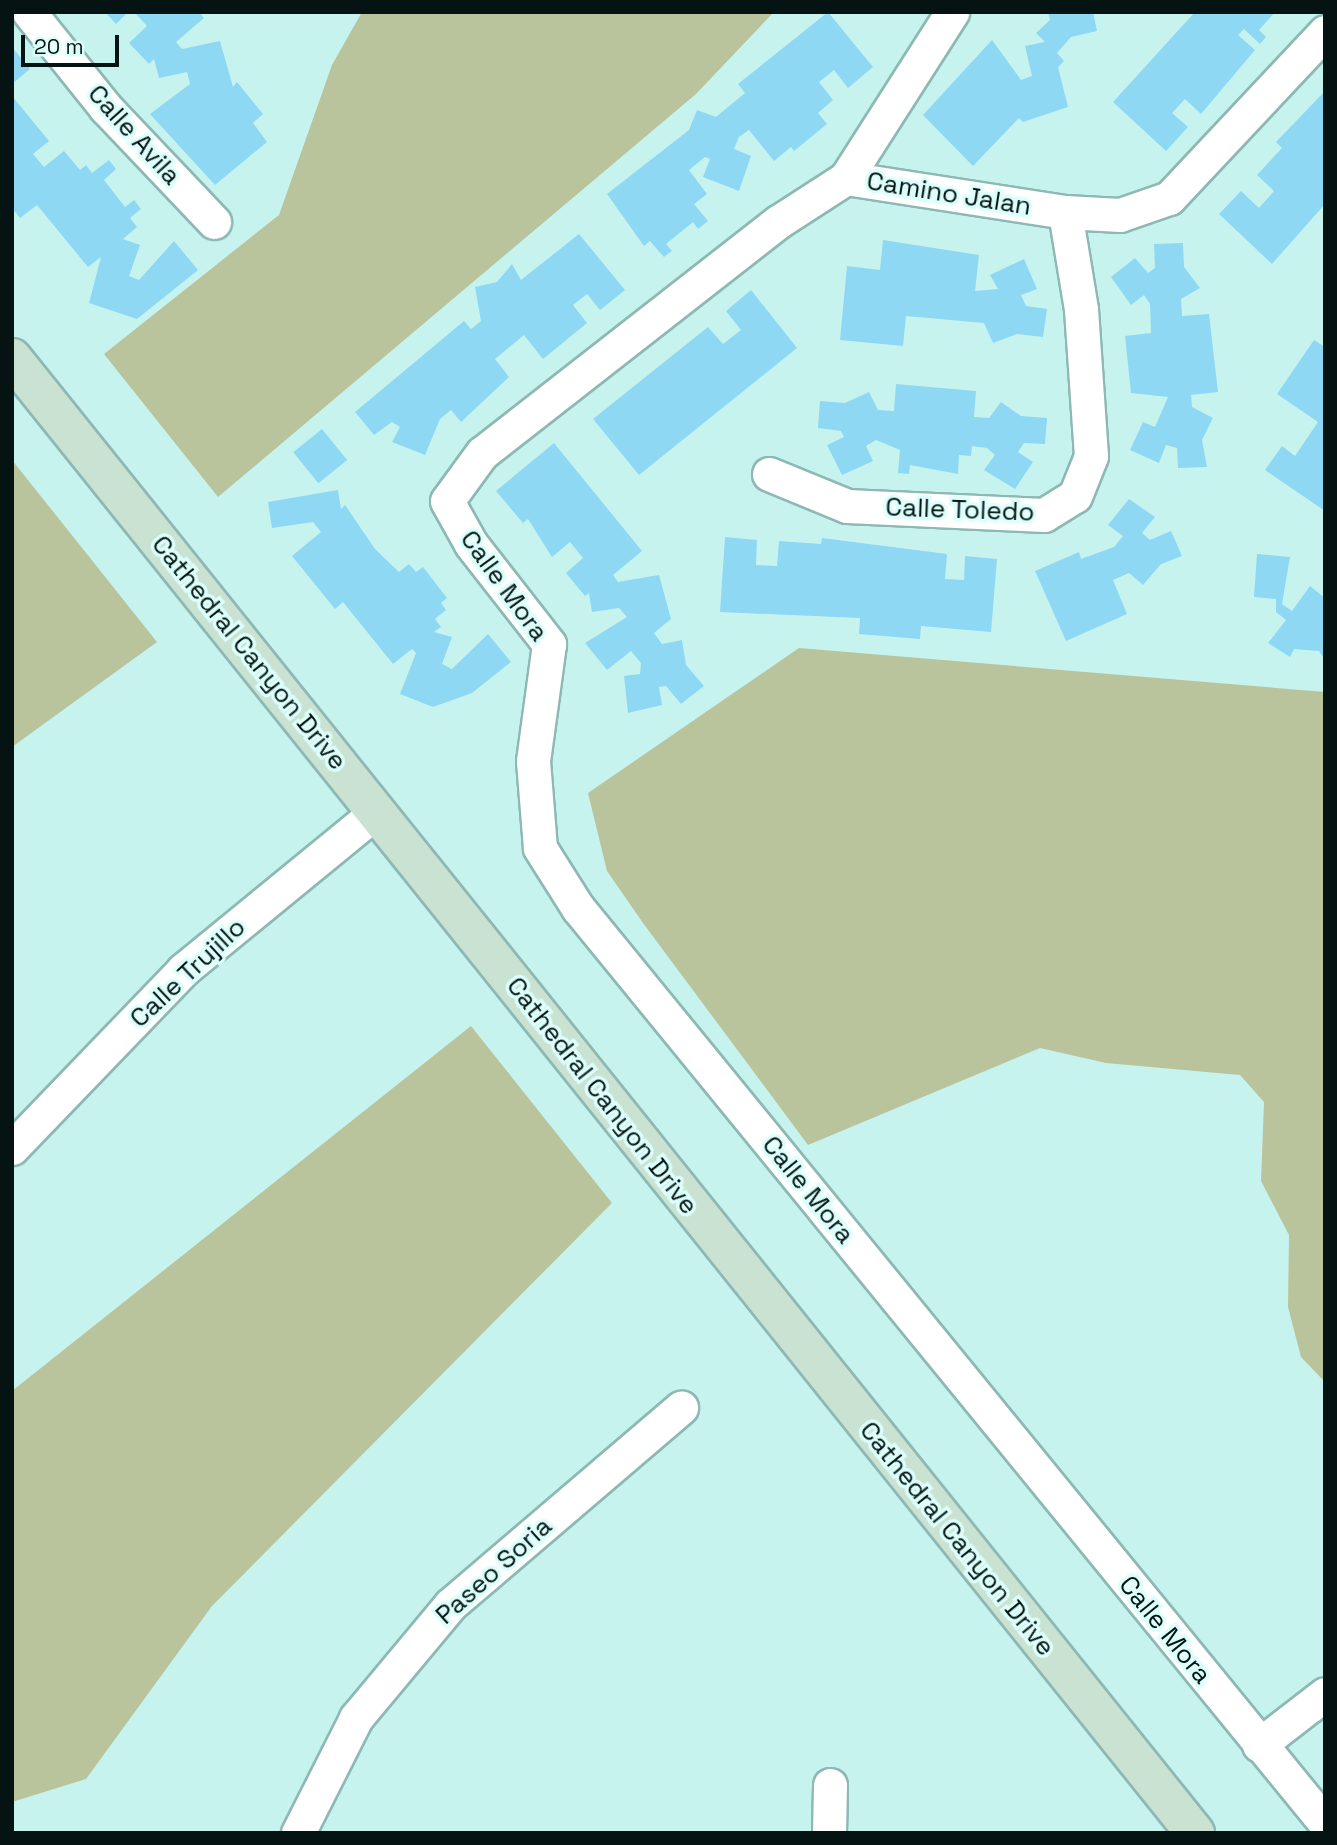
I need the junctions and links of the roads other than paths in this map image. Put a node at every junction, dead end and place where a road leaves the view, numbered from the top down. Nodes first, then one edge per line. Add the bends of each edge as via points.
1 (29, 12) edge
2 (952, 12) edge
3 (1325, 32) edge
4 (846, 178) junction
5 (1065, 212) junction
6 (214, 222) dead end
7 (12, 358) edge
8 (769, 474) dead end
9 (447, 501) joint
10 (377, 811) junction
11 (18, 1135) edge
12 (681, 1408) dead end
13 (1325, 1695) edge
14 (1259, 1745) junction
15 (830, 1785) dead end
16 (1325, 1823) edge
17 (298, 1833) edge
18 (829, 1833) edge
19 (1195, 1833) edge

1 - 6 street, Calle Avila via 106,108
2 - 4 street
3 - 5 street, Camino Jalan via 1168,198 1120,215
4 - 5 street, Camino Jalan
4 - 9 street, Camino Jalan via 778,222 482,453
5 - 8 street, Calle Toledo via 1081,309 1091,456 1074,496 1044,515 847,506
7 - 10 street, Cathedral Canyon Drive
9 - 14 street, Calle Mora via 471,544 549,644 533,761 540,848 578,908
10 - 11 street, Calle Trujillo via 183,970
10 - 19 street, Cathedral Canyon Drive
12 - 17 street, Paseo Soria via 450,1605 356,1718
13 - 14 street
14 - 16 street, Calle Mora
15 - 18 street

